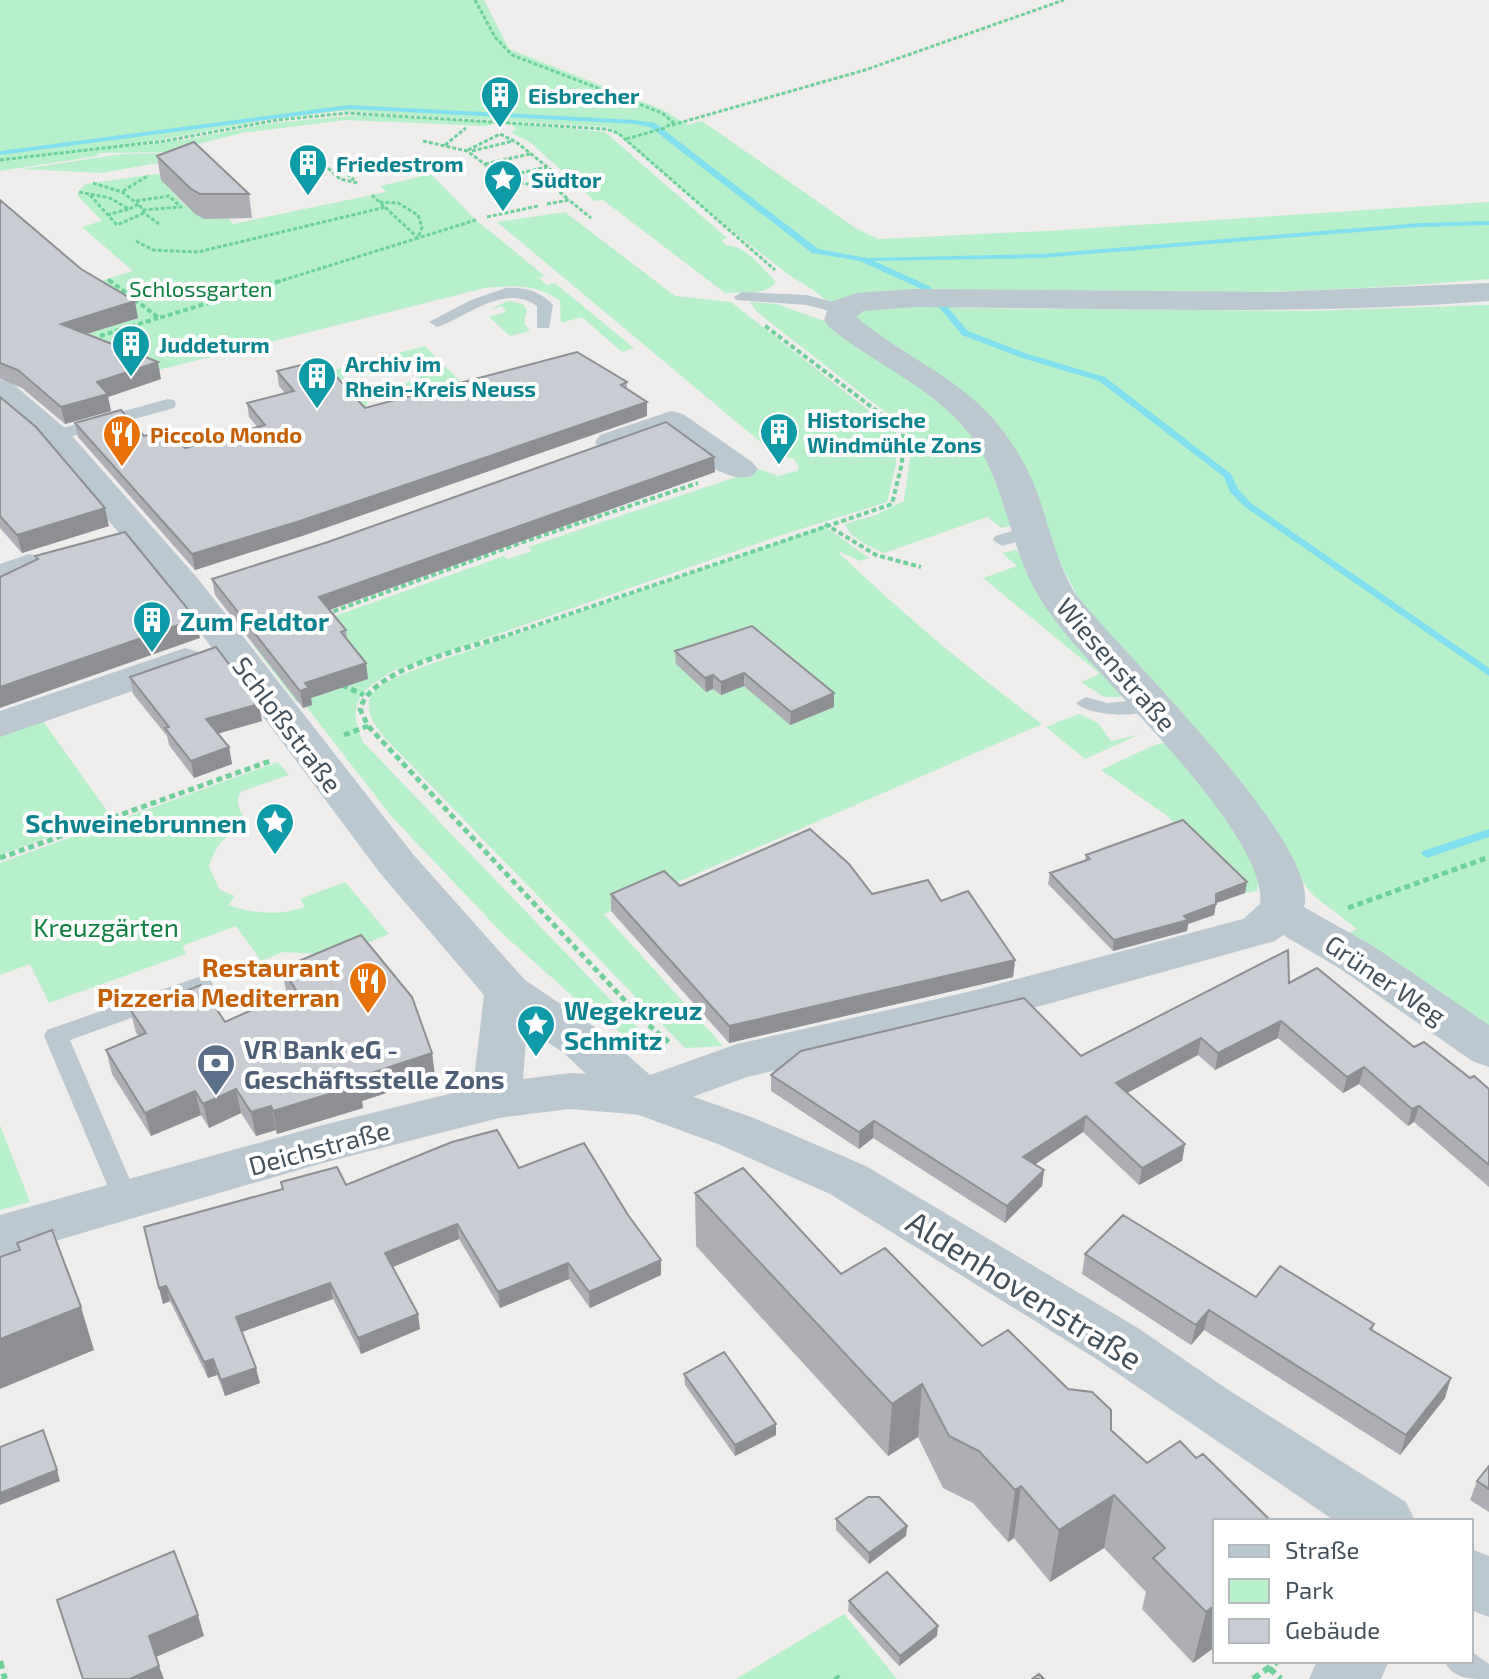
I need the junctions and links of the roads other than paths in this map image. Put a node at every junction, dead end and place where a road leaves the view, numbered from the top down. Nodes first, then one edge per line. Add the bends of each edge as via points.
1 (1489, 292) edge
2 (742, 297) road end
3 (841, 309) junction
4 (437, 322) dead end
5 (543, 325) dead end
6 (0, 390) edge
7 (168, 404) dead end
8 (44, 428) junction
9 (0, 435) edge
10 (578, 454) edge
11 (740, 469) road end
12 (139, 532) junction
13 (98, 544) edge
14 (44, 560) edge
15 (0, 573) edge
16 (228, 644) junction
17 (1086, 703) dead end
18 (1150, 705) junction
19 (0, 725) edge
20 (1291, 919) junction
21 (201, 984) edge
22 (508, 992) junction
23 (1489, 1049) edge
24 (643, 1097) junction
25 (499, 1100) junction
26 (126, 1201) junction
27 (0, 1236) edge
28 (1382, 1519) edge
29 (1355, 1663) edge
30 (1463, 1663) edge
31 (1341, 1679) edge
32 (1484, 1679) edge

1 - 3 street via 1318,300 904,298 857,302
2 - 3 lane via 807,300
3 - 18 street, Wiesenstraße via 840,320 965,408 995,446 1019,491 1016,536 1074,623
4 - 5 lane via 487,297 513,293 545,305
6 - 8 street, Schloßstraße
7 - 8 lane
8 - 9 street
8 - 12 street, Schloßstraße
10 - 11 street via 671,421
12 - 13 street
12 - 16 street, Schloßstraße via 201,584
14 - 15 street
16 - 19 street
16 - 22 street, Schloßstraße via 396,863
17 - 18 lane via 1106,709
18 - 20 street, Wiesenstraße via 1239,807 1271,858
20 - 23 street, Grüner Weg
20 - 24 street via 972,1008 737,1062
21 - 26 lane via 56,1036
22 - 24 street, Schloßstraße via 582,1042
22 - 25 street via 495,1070
24 - 25 street, Deichstraße via 570,1091
24 - 28 street, Aldenhovenstraße via 848,1180 1118,1344
25 - 26 street, Deichstraße
26 - 27 street, Deichstraße
29 - 31 street
30 - 32 lane

